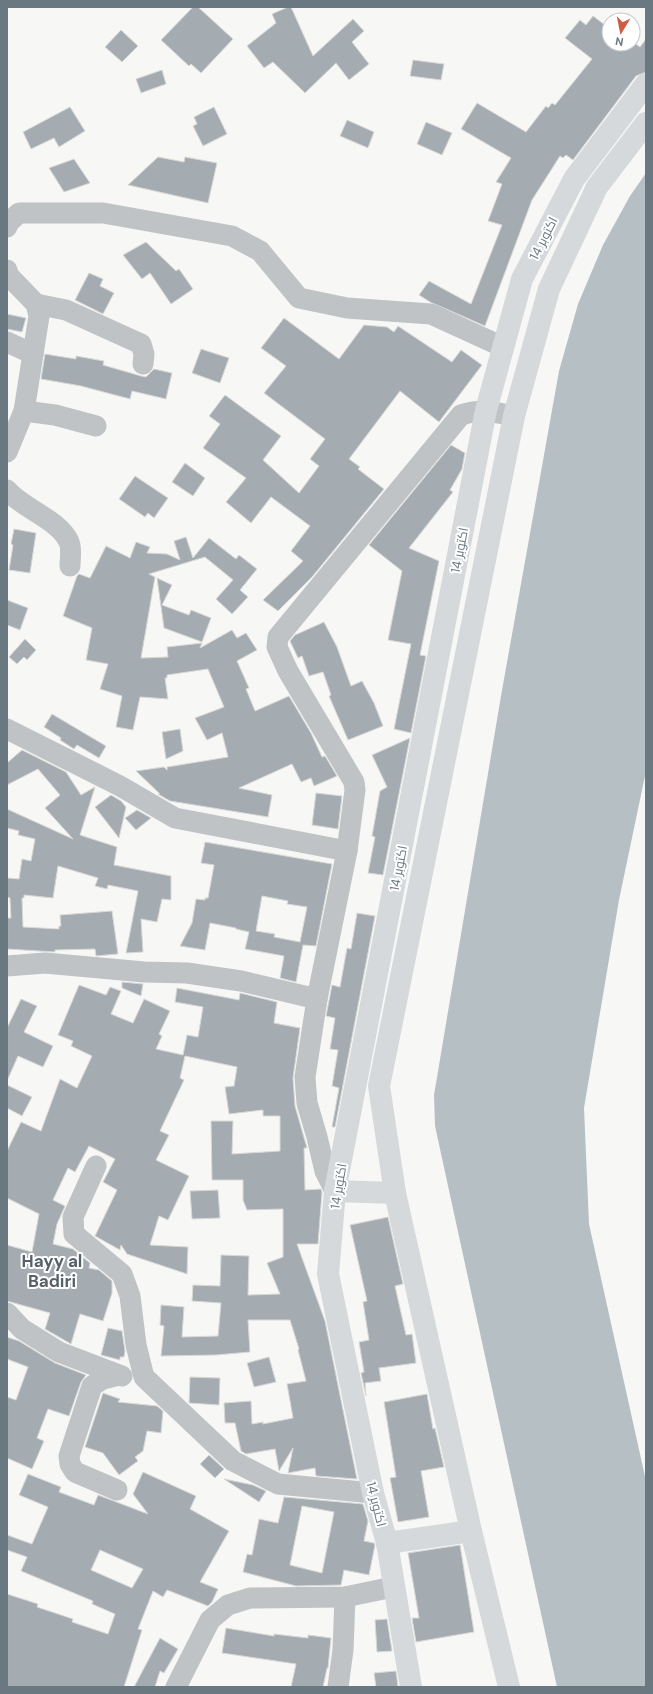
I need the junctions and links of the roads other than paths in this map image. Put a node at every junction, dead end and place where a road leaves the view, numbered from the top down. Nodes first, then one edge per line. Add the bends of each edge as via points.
1 (646, 84) edge
2 (646, 123) edge
3 (7, 227) edge
4 (7, 270) edge
5 (36, 304) junction
6 (7, 342) edge
7 (503, 347) junction
8 (33, 354) junction
9 (144, 364) dead end
10 (486, 410) junction
11 (24, 411) junction
12 (514, 416) junction
13 (96, 426) dead end
14 (7, 452) edge
15 (7, 490) edge
16 (70, 566) dead end
17 (7, 729) edge
18 (347, 851) junction
19 (7, 966) edge
20 (317, 999) junction
21 (96, 1166) dead end
22 (335, 1191) junction
23 (395, 1193) junction
24 (7, 1312) edge
25 (119, 1375) junction
26 (144, 1377) junction
27 (117, 1490) dead end
28 (373, 1493) junction
29 (471, 1531) junction
30 (387, 1543) junction
31 (393, 1587) junction
32 (345, 1597) junction
33 (176, 1687) edge
34 (338, 1687) edge
35 (411, 1687) edge
36 (509, 1687) edge

1 - 7 highway, 14 اكتوبر via 574,179 522,279
2 - 12 highway via 597,187 549,289
3 - 7 street via 18,213 103,213 232,236 260,251 299,298 347,308 431,314
4 - 5 street
5 - 8 street via 39,316
5 - 9 street via 66,310 141,344
6 - 8 street
7 - 10 highway, 14 اكتوبر
8 - 11 street
10 - 12 street
10 - 18 street via 474,410 461,415 278,637 277,647 288,671 354,782
10 - 22 highway, 14 اكتوبر
11 - 13 street via 55,415
11 - 14 street
12 - 23 highway via 379,1086
15 - 16 street via 22,504 61,530 70,542
17 - 18 street via 120,786 175,818
18 - 20 street
19 - 20 street via 45,964 187,973 241,981
20 - 22 street via 305,1077 307,1103 325,1171
21 - 26 street via 73,1218 74,1234 122,1274 130,1296 136,1345
22 - 23 highway
22 - 28 highway, 14 اكتوبر via 328,1274
23 - 29 highway
24 - 25 street via 22,1329 59,1352
25 - 26 street
25 - 27 street via 103,1379 92,1386 70,1456 70,1464 75,1472
26 - 28 street via 233,1461 261,1476 286,1486
28 - 30 highway, 14 اكتوبر
29 - 30 highway
29 - 36 highway
30 - 31 highway, 14 اكتوبر
31 - 32 street
31 - 35 highway, 14 اكتوبر
32 - 33 street via 250,1598 228,1605 210,1620
32 - 34 street via 343,1650

